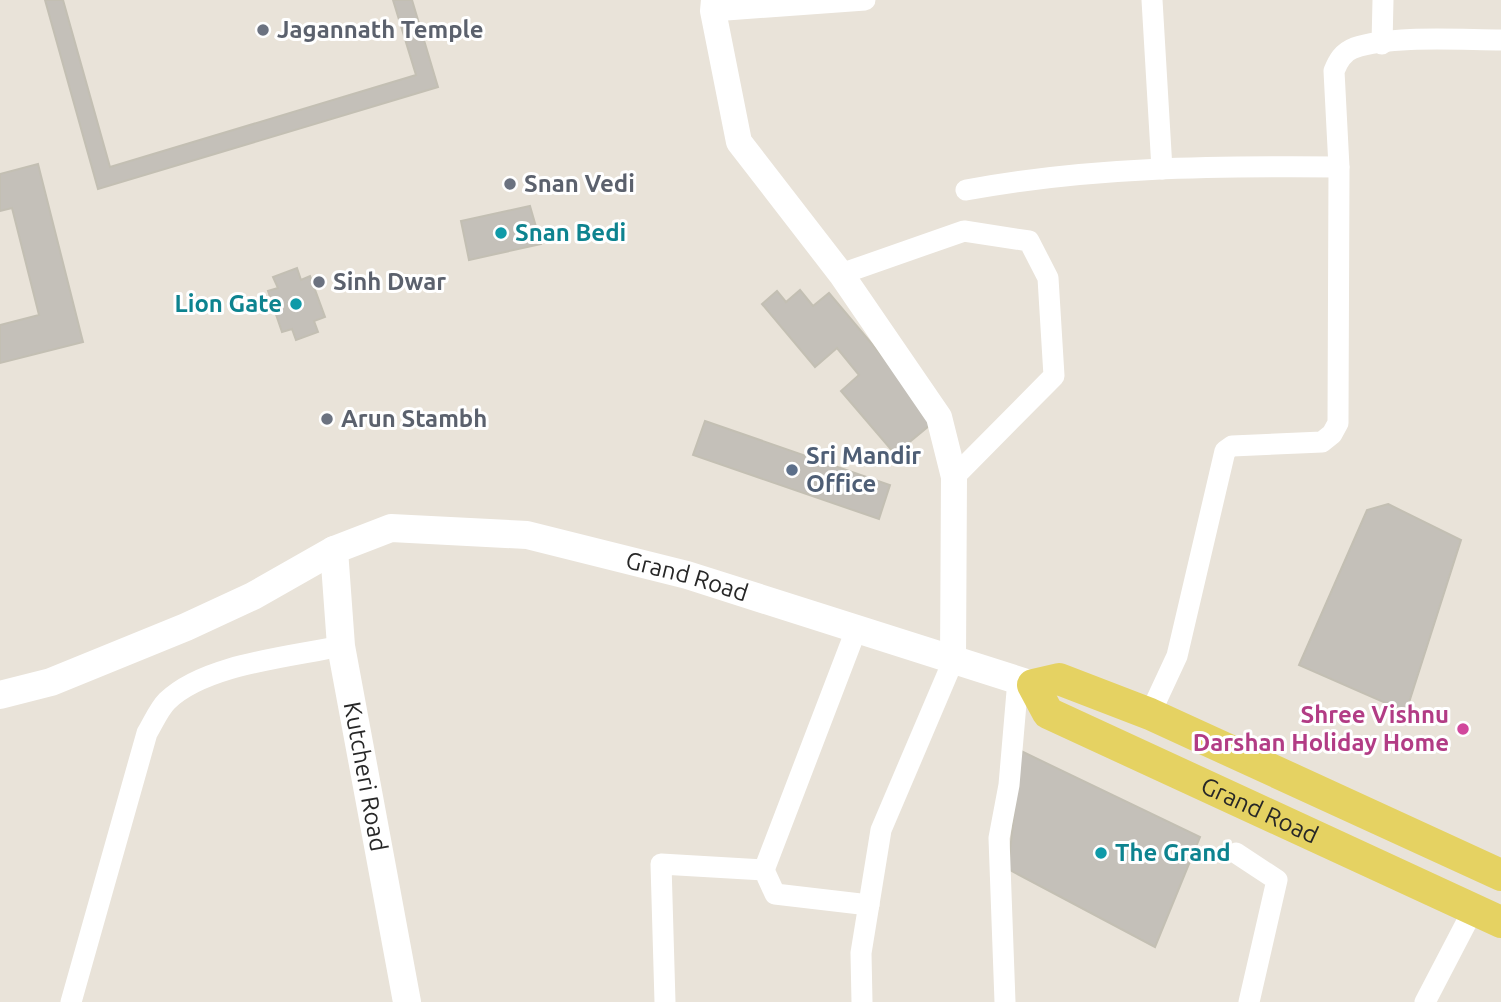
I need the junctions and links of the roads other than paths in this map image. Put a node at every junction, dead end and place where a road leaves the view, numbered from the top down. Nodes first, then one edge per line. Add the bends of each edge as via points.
1 (863, 0) edge
2 (1152, 0) edge
3 (1383, 0) edge
4 (713, 5) edge
5 (1501, 40) edge
6 (1382, 44) junction
7 (1339, 167) junction
8 (1162, 169) junction
9 (966, 190) dead end
10 (841, 274) junction
11 (954, 477) junction
12 (334, 550) junction
13 (856, 630) junction
14 (341, 646) junction
15 (953, 662) junction
16 (1026, 682) junction
17 (0, 695) edge
18 (1150, 714) junction
19 (1236, 853) dead end
20 (764, 870) junction
21 (1501, 875) edge
22 (869, 905) junction
23 (1488, 915) edge
24 (71, 1002) edge
25 (407, 1002) edge
26 (664, 1002) edge
27 (862, 1002) edge
28 (1005, 1002) edge
29 (1249, 1002) edge
30 (1425, 1002) edge

1 - 4 street
2 - 8 street
3 - 6 street
4 - 10 street via 739,142
5 - 6 street
6 - 7 street via 1353,48 1339,58 1334,71
7 - 8 street
7 - 18 street via 1338,423 1322,442 1232,446 1225,451 1177,656
8 - 9 street via 1060,175
10 - 11 street via 939,417
10 - 11 street via 964,231 1029,241 1048,278 1054,376
11 - 15 street
12 - 13 main road, Grand Road via 391,528 527,535 687,575
12 - 14 main road, Kutcheri Road
12 - 17 main road, Grand Road via 186,627 51,682
13 - 15 main road, Grand Road
13 - 20 street
14 - 24 street via 226,671 186,687 166,702 147,733
14 - 25 main road, Kutcheri Road
15 - 16 main road, Grand Road
15 - 22 street via 881,830
16 - 18 main road, Grand Road via 1059,679
16 - 23 main road, Grand Road via 1048,713
16 - 28 street via 999,838
18 - 21 main road, Grand Road
19 - 29 street via 1277,880
20 - 22 street via 775,894
20 - 26 street via 661,864
22 - 27 street via 861,953
23 - 30 street

